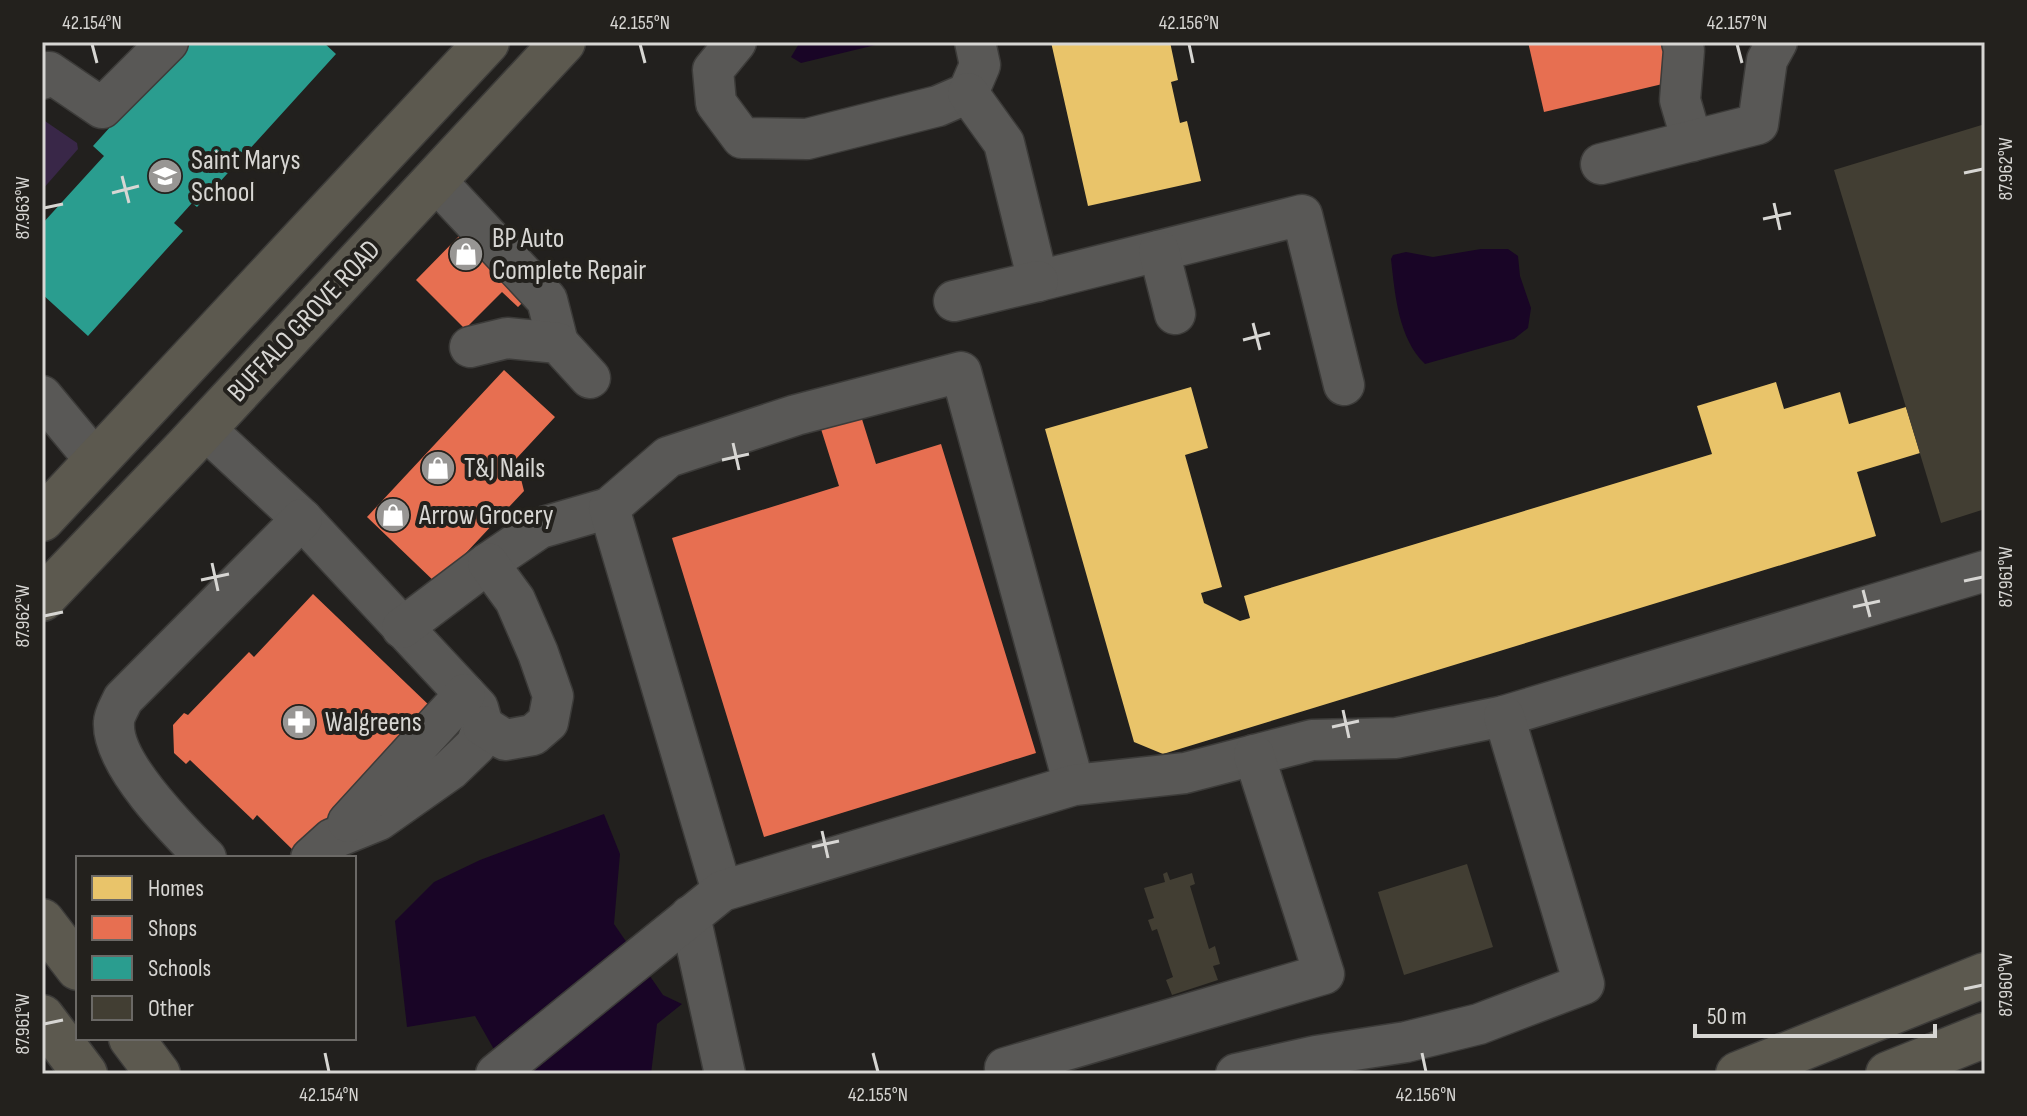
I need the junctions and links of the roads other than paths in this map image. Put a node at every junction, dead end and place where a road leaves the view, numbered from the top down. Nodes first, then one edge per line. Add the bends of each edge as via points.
1 (168, 42) edge
2 (487, 42) edge
3 (563, 42) edge
4 (736, 42) edge
5 (975, 42) edge
6 (1682, 42) edge
7 (1777, 42) edge
8 (42, 79) edge
9 (968, 93) junction
10 (1692, 141) junction
11 (1601, 164) dead end
12 (435, 180) junction
13 (1159, 251) junction
14 (1038, 281) junction
15 (954, 301) dead end
16 (1175, 314) dead end
17 (558, 343) junction
18 (470, 347) dead end
19 (590, 378) dead end
20 (1344, 385) dead end
21 (163, 389) junction
22 (42, 396) edge
23 (204, 428) junction
24 (96, 461) junction
25 (609, 508) junction
26 (42, 519) edge
27 (302, 519) junction
28 (488, 563) junction
29 (1985, 571) edge
30 (42, 599) edge
31 (402, 628) junction
32 (474, 710) junction
33 (1504, 716) junction
34 (1254, 755) junction
35 (1074, 785) junction
36 (321, 849) edge
37 (204, 856) edge
38 (722, 891) junction
39 (42, 921) edge
40 (678, 925) junction
41 (76, 965) edge
42 (1985, 975) edge
43 (42, 1017) edge
44 (1985, 1035) edge
45 (1260, 1071) edge
46 (85, 1074) edge
47 (496, 1074) edge
48 (725, 1074) edge
49 (1006, 1074) edge
50 (1738, 1074) edge
51 (1888, 1074) edge

1 - 8 street via 102,108 49,72
2 - 21 main road, BUFFALO GROVE ROAD
3 - 12 main road, BUFFALO GROVE ROAD
4 - 9 street via 713,70 716,103 742,138 807,139 938,106
5 - 9 street via 980,65
6 - 10 street via 1680,100
7 - 10 street via 1767,60 1758,124
9 - 14 street via 1004,143
10 - 11 street
12 - 17 street via 547,300
12 - 23 main road, BUFFALO GROVE ROAD
13 - 14 street
13 - 16 street
13 - 20 street via 1302,215
14 - 15 street
17 - 18 street via 507,338
17 - 19 street
21 - 23 main road
21 - 24 main road, BUFFALO GROVE ROAD
22 - 24 street
23 - 27 street
23 - 30 main road, BUFFALO GROVE ROAD
24 - 26 main road, BUFFALO GROVE ROAD
25 - 28 street via 540,528
25 - 35 street via 668,457 796,415 961,372
25 - 38 street
27 - 31 street
27 - 37 street via 123,699 113,721 116,744 153,803
28 - 31 street
28 - 32 street via 515,600 553,696 548,722 533,735 505,740
29 - 33 street
31 - 32 street
32 - 36 street via 476,745 450,770 379,820
33 - 34 street via 1396,738 1312,740
33 - 45 street via 1584,984 1479,1024
34 - 35 street via 1185,773
34 - 49 street via 1324,974 1005,1068
35 - 38 street
38 - 40 street
39 - 41 main road
40 - 47 street
40 - 48 street
42 - 50 main road
43 - 46 main road
44 - 51 main road

